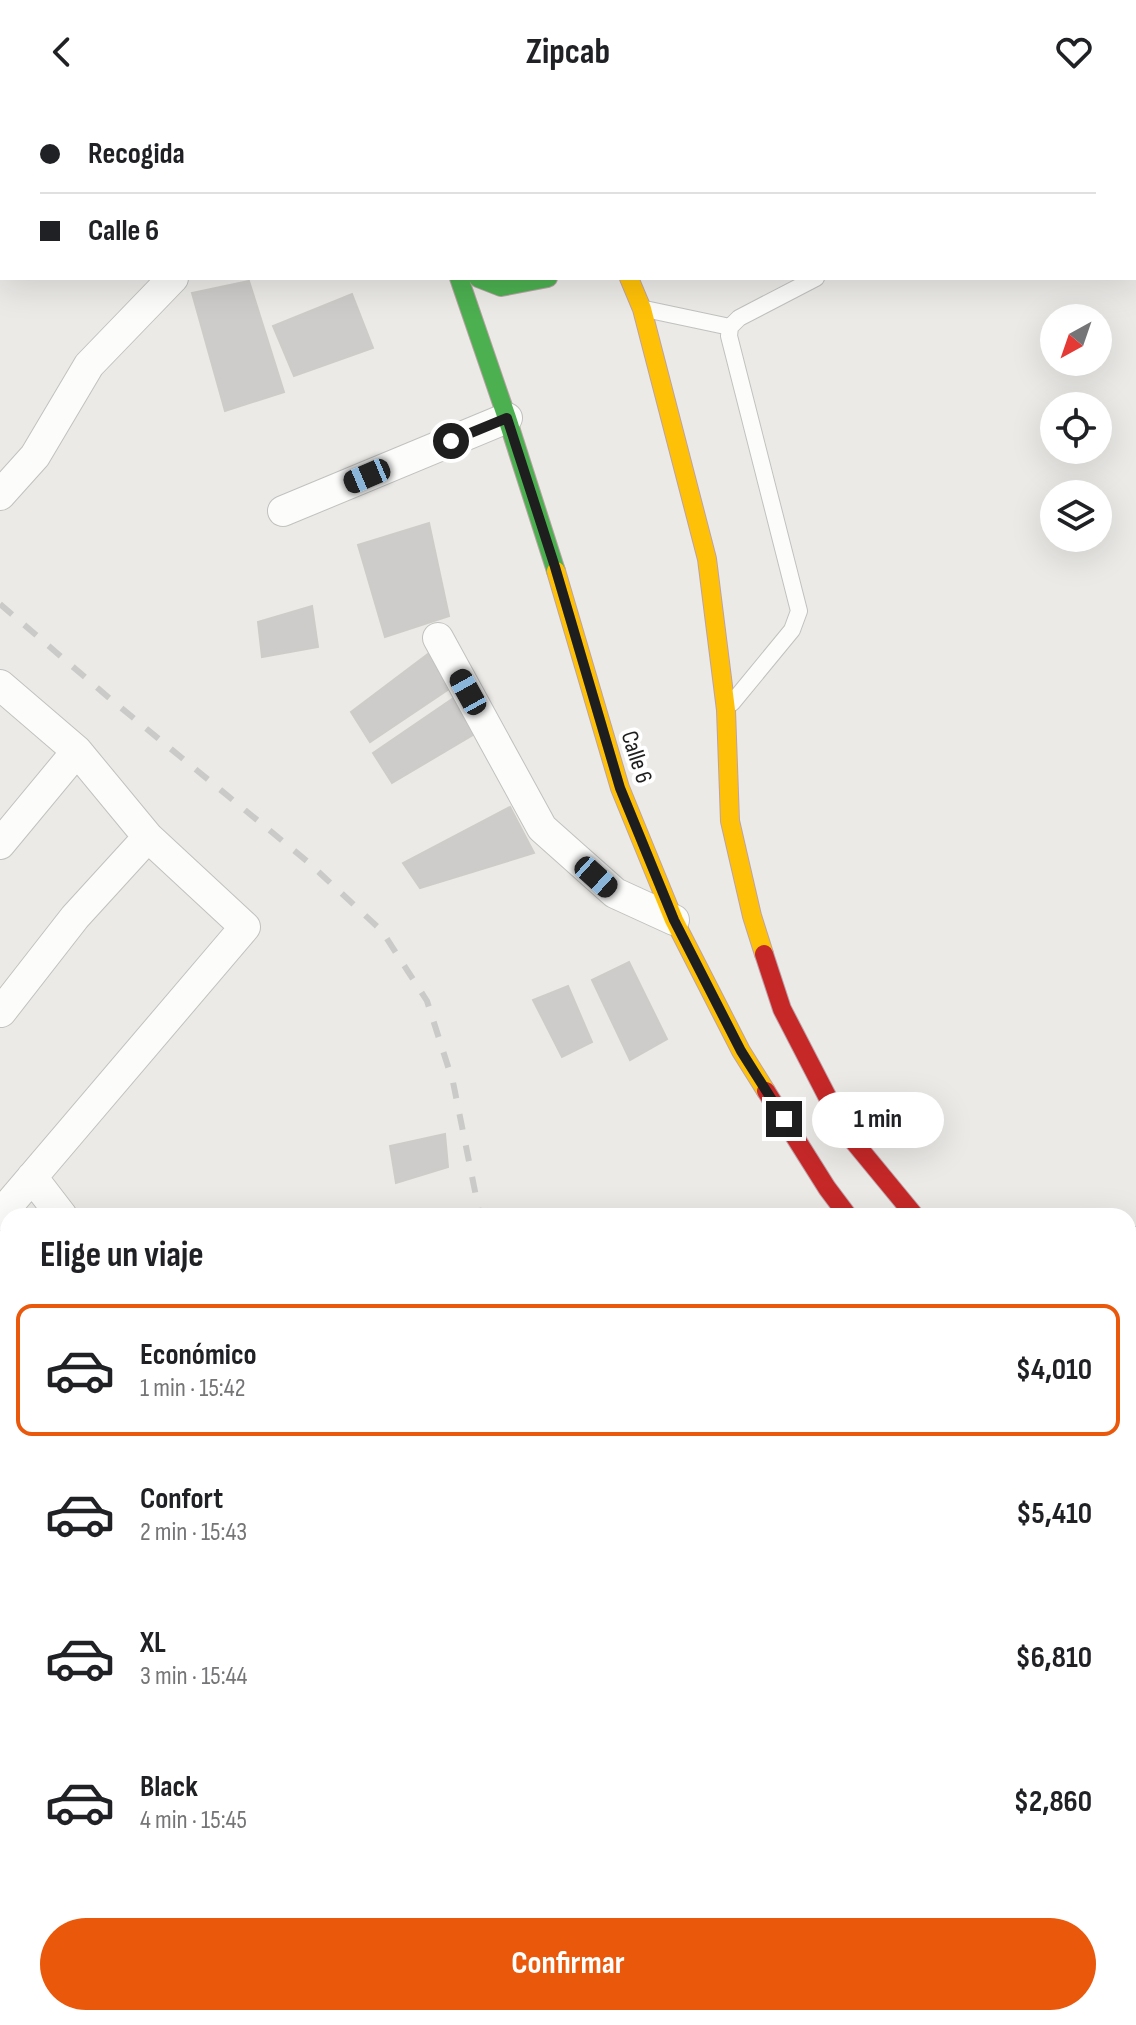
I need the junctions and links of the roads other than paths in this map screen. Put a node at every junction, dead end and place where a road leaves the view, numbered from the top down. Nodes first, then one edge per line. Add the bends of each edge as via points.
1 (171, 280) edge
2 (460, 280) edge
3 (483, 280) edge
4 (538, 280) edge
5 (630, 280) edge
6 (812, 280) edge
7 (642, 309) junction
8 (730, 327) junction
9 (507, 418) junction
10 (0, 495) edge
11 (283, 511) dead end
12 (438, 638) dead end
13 (0, 685) edge
14 (726, 710) junction
15 (77, 751) junction
16 (148, 837) junction
17 (0, 844) edge
18 (674, 920) junction
19 (1, 1012) edge
20 (32, 1177) junction
21 (6, 1208) edge
22 (56, 1208) edge
23 (842, 1208) edge
24 (908, 1208) edge

1 - 10 street via 89,365 35,456
2 - 9 highway, Calle 6
3 - 4 highway via 501,287
5 - 7 highway
6 - 8 lane
7 - 8 lane
7 - 14 highway via 707,559
8 - 14 lane via 799,611 792,630
9 - 11 street
9 - 18 highway, Calle 6 via 620,788
12 - 18 street via 542,828 615,893
13 - 15 street
14 - 24 highway via 730,821 752,916 782,1009 845,1131
15 - 16 street
15 - 17 street
16 - 19 street via 75,917
16 - 20 street via 245,927
18 - 23 highway, Calle 6 via 741,1051
20 - 21 street
20 - 22 street

